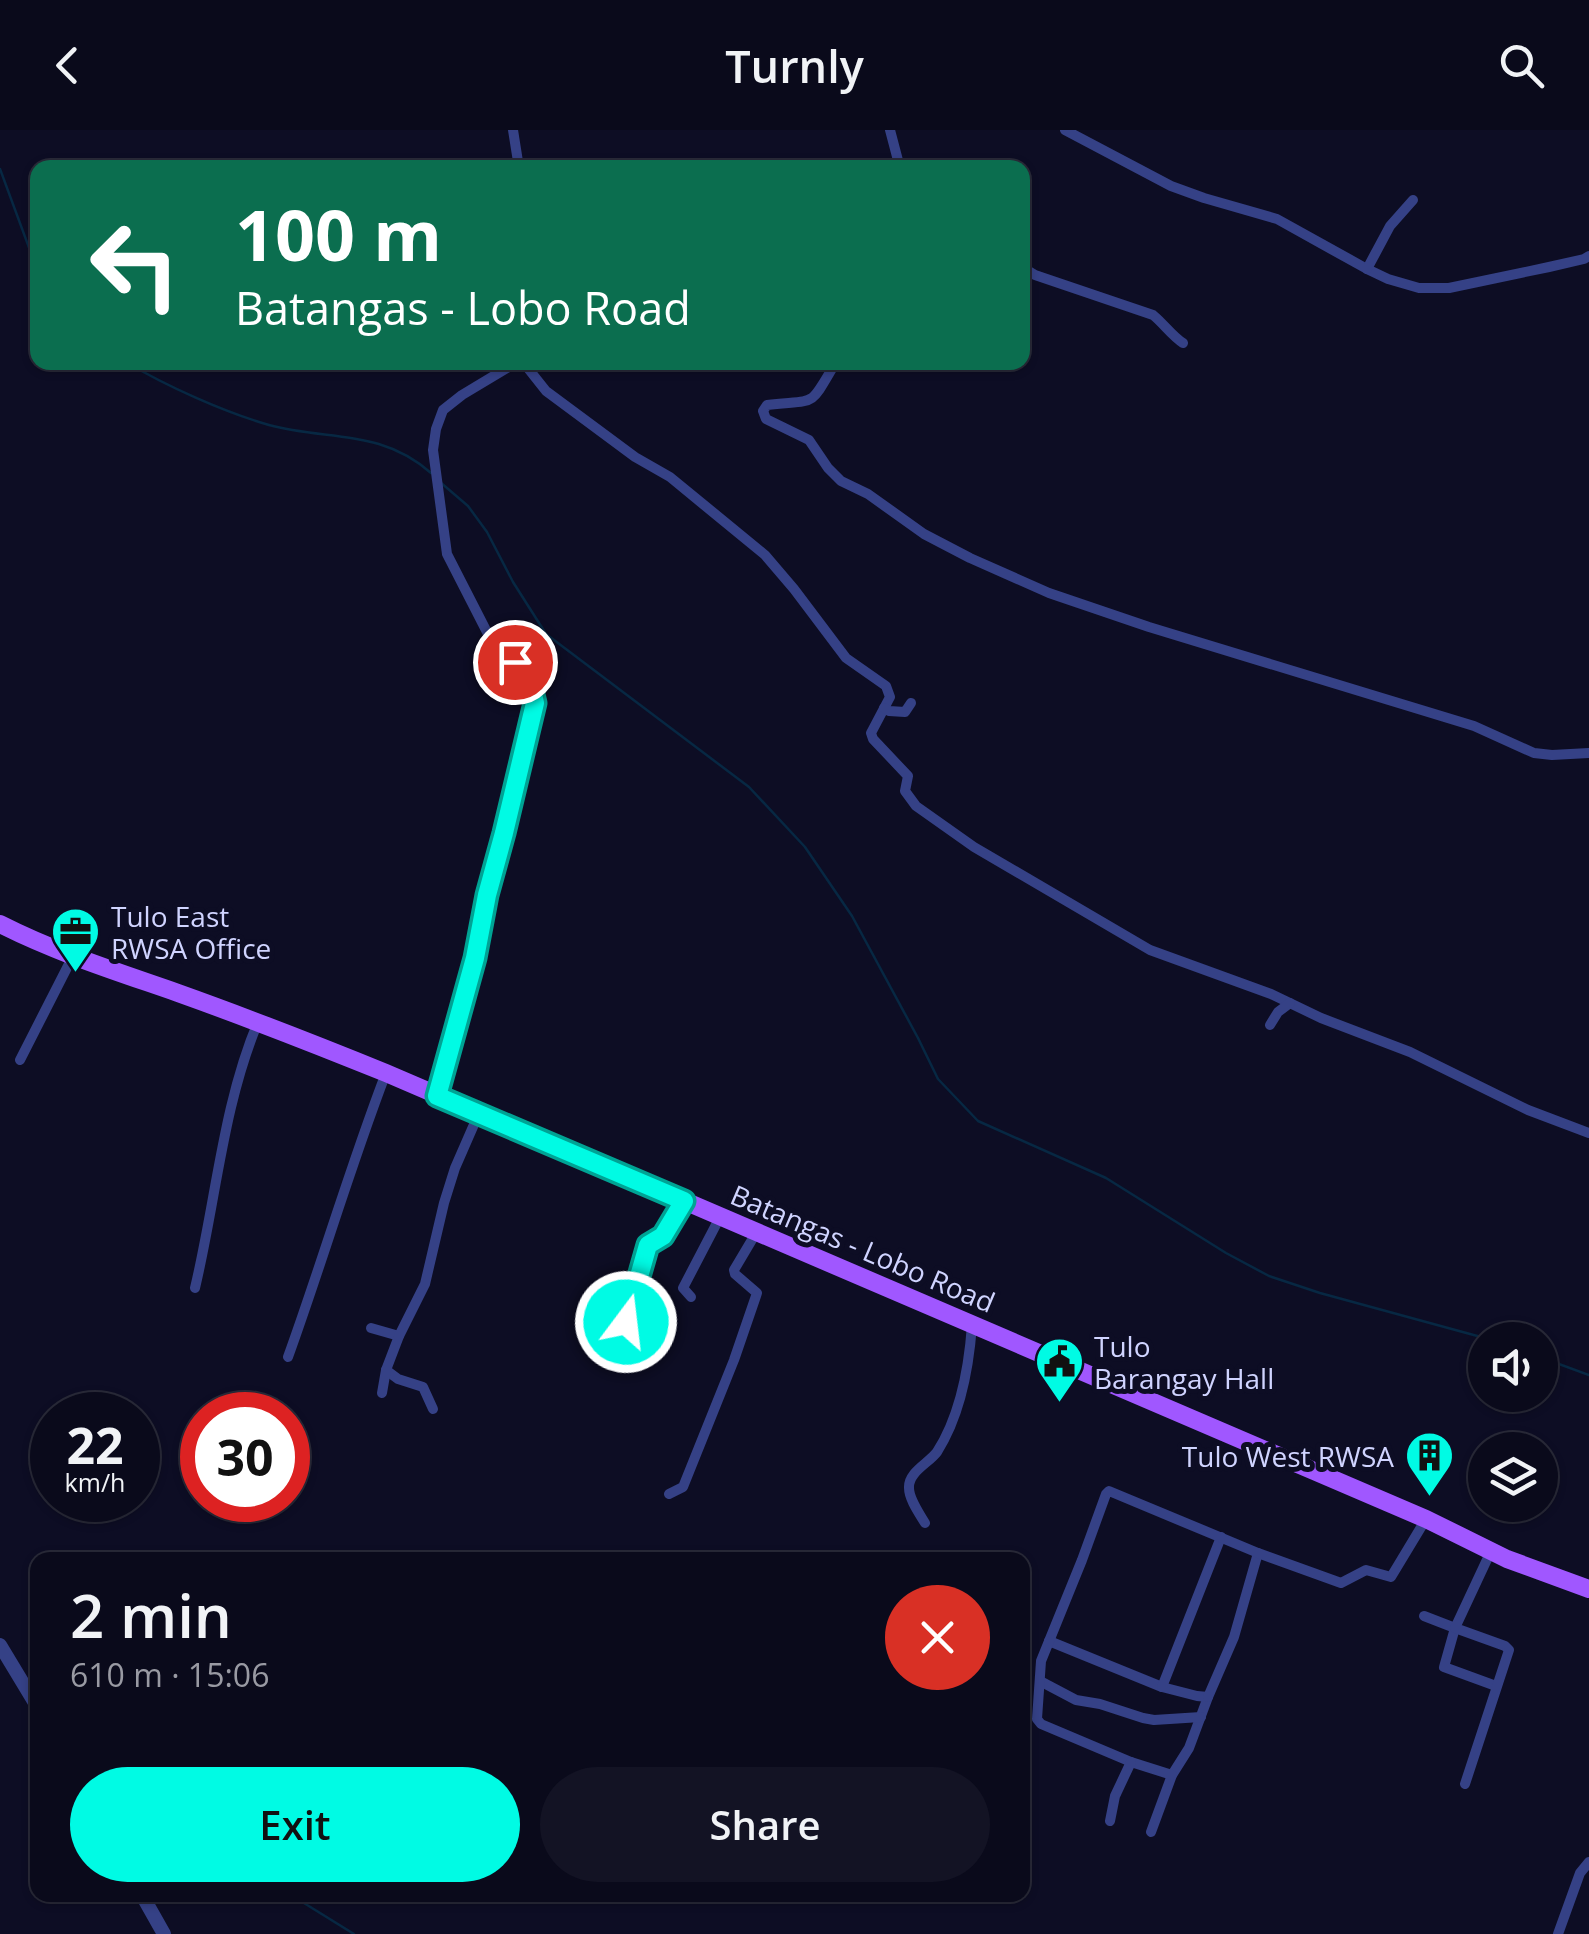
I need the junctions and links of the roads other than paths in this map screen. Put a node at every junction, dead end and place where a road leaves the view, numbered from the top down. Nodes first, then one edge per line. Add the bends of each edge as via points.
1 (513, 130) edge
2 (890, 130) edge
3 (1065, 130) edge
4 (518, 160) edge
5 (898, 160) edge
6 (1414, 200) dead end
7 (1589, 256) edge
8 (1367, 269) junction
9 (1030, 271) edge
10 (1184, 343) dead end
11 (506, 370) edge
12 (527, 370) edge
13 (832, 370) edge
14 (911, 703) dead end
15 (884, 708) junction
16 (1589, 753) edge
17 (0, 924) edge
18 (73, 956) junction
19 (1290, 1003) junction
20 (258, 1022) junction
21 (1270, 1025) dead end
22 (20, 1060) dead end
23 (386, 1074) junction
24 (437, 1096) junction
25 (479, 1113) junction
26 (1589, 1133) edge
27 (684, 1201) junction
28 (720, 1217) junction
29 (756, 1233) junction
30 (195, 1288) dead end
31 (691, 1296) dead end
32 (972, 1325) junction
33 (371, 1328) dead end
34 (400, 1336) junction
35 (288, 1357) dead end
36 (649, 1357) dead end
37 (386, 1370) junction
38 (382, 1393) dead end
39 (433, 1408) dead end
40 (670, 1494) dead end
41 (1426, 1519) junction
42 (924, 1523) dead end
43 (1220, 1537) junction
44 (1490, 1551) junction
45 (1258, 1552) junction
46 (1589, 1589) edge
47 (1424, 1616) dead end
48 (1455, 1628) junction
49 (1049, 1641) junction
50 (0, 1645) edge
51 (1040, 1681) junction
52 (1496, 1686) junction
53 (1162, 1687) junction
54 (30, 1695) edge
55 (1208, 1697) junction
56 (1201, 1717) junction
57 (1131, 1762) junction
58 (1172, 1775) junction
59 (1465, 1784) dead end
60 (1110, 1822) dead end
61 (1151, 1832) dead end
62 (1589, 1862) edge
63 (146, 1902) edge
64 (164, 1934) edge
65 (1558, 1934) edge

1 - 4 street
2 - 5 street
3 - 8 street via 1171,186 1277,218
6 - 8 street via 1390,226
7 - 8 street via 1449,288 1419,288
9 - 10 street via 1153,315
11 - 24 street via 443,410 433,450 446,554 490,638 515,662 535,703
12 - 15 street via 546,391 766,555 846,658 886,686
13 - 16 street via 818,395 767,405 766,420 809,440 841,481 955,550 1049,593 1474,726 1534,753
14 - 15 street via 906,712
15 - 19 street via 873,740 908,776 905,791 916,806 1150,950
17 - 18 main road, Batangas - Lobo Road
18 - 20 main road, Batangas - Lobo Road
18 - 22 street
19 - 21 street
19 - 26 street
20 - 23 main road, Batangas - Lobo Road
20 - 30 street via 243,1057
23 - 24 main road, Batangas - Lobo Road
23 - 35 street
24 - 25 main road, Batangas - Lobo Road
25 - 27 main road, Batangas - Lobo Road
25 - 34 street via 455,1168 425,1284
27 - 28 main road, Batangas - Lobo Road
27 - 36 street via 663,1236 648,1245 626,1322
28 - 29 main road, Batangas - Lobo Road
28 - 31 street via 683,1288
29 - 32 main road, Batangas - Lobo Road
29 - 40 street via 734,1270 756,1296 683,1487
32 - 41 main road, Batangas - Lobo Road
32 - 42 street via 967,1369 948,1428 909,1482
33 - 34 street
34 - 37 street
37 - 38 street
37 - 39 street via 423,1386
41 - 44 main road, Batangas - Lobo Road
41 - 45 street via 1391,1577 1366,1570 1341,1583
43 - 45 street
43 - 49 street via 1108,1491
43 - 53 street
44 - 46 main road, Batangas - Lobo Road
44 - 48 street
45 - 55 street via 1234,1637
47 - 48 street
48 - 52 street via 1444,1667
48 - 52 street via 1508,1648
49 - 51 street
49 - 53 street
50 - 54 street
51 - 56 street via 1076,1700 1144,1718
51 - 57 street via 1041,1724
52 - 59 street
53 - 55 street
55 - 56 street
56 - 58 street
57 - 58 street
57 - 60 street
58 - 61 street
62 - 65 street
63 - 64 street

